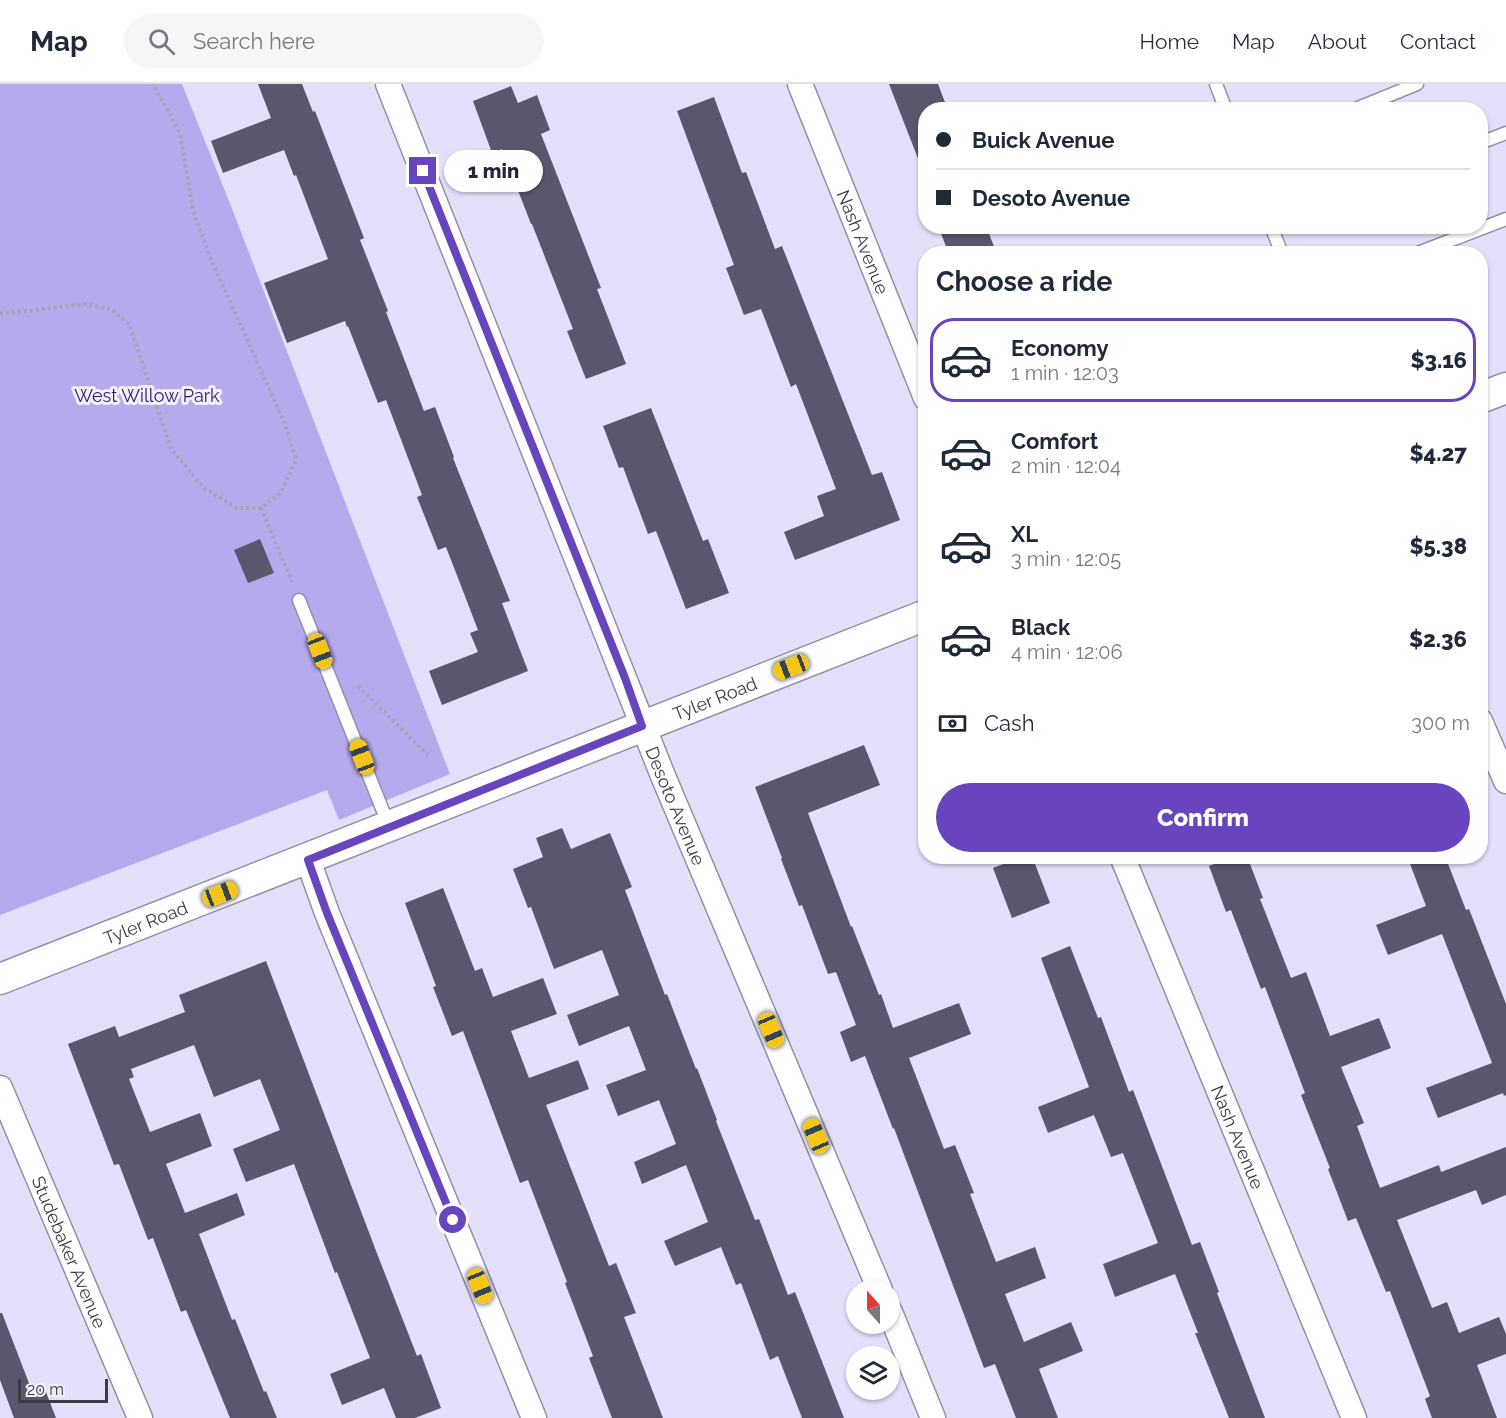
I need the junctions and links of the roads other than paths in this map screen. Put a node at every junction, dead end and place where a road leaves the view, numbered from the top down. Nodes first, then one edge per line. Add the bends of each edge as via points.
1 (388, 84) edge
2 (800, 84) edge
3 (1216, 84) edge
4 (1417, 84) edge
5 (1223, 102) edge
6 (1373, 102) edge
7 (1506, 133) edge
8 (1488, 140) edge
9 (1506, 219) edge
10 (1488, 226) edge
11 (1467, 234) edge
12 (1436, 246) edge
13 (918, 378) edge
14 (1506, 388) edge
15 (1488, 395) edge
16 (299, 600) road end
17 (918, 618) edge
18 (642, 726) junction
19 (1488, 739) edge
20 (1506, 781) edge
21 (389, 826) junction
22 (308, 860) junction
23 (1125, 864) edge
24 (0, 979) edge
25 (0, 1088) edge
26 (876, 1280) edge
27 (899, 1334) edge
28 (140, 1418) edge
29 (534, 1418) edge
30 (933, 1418) edge
31 (1354, 1418) edge

1 - 18 street, Desoto Avenue
2 - 13 street, Nash Avenue
3 - 5 lane
4 - 6 lane
7 - 8 lane
9 - 10 lane
11 - 12 lane
14 - 15 street
16 - 21 lane
17 - 18 street, Tyler Road
18 - 21 street, Tyler Road
18 - 26 street, Desoto Avenue
19 - 20 street
21 - 22 street, Tyler Road
22 - 24 street, Tyler Road
22 - 29 street
23 - 31 street, Nash Avenue
25 - 28 street, Studebaker Avenue
27 - 30 street

